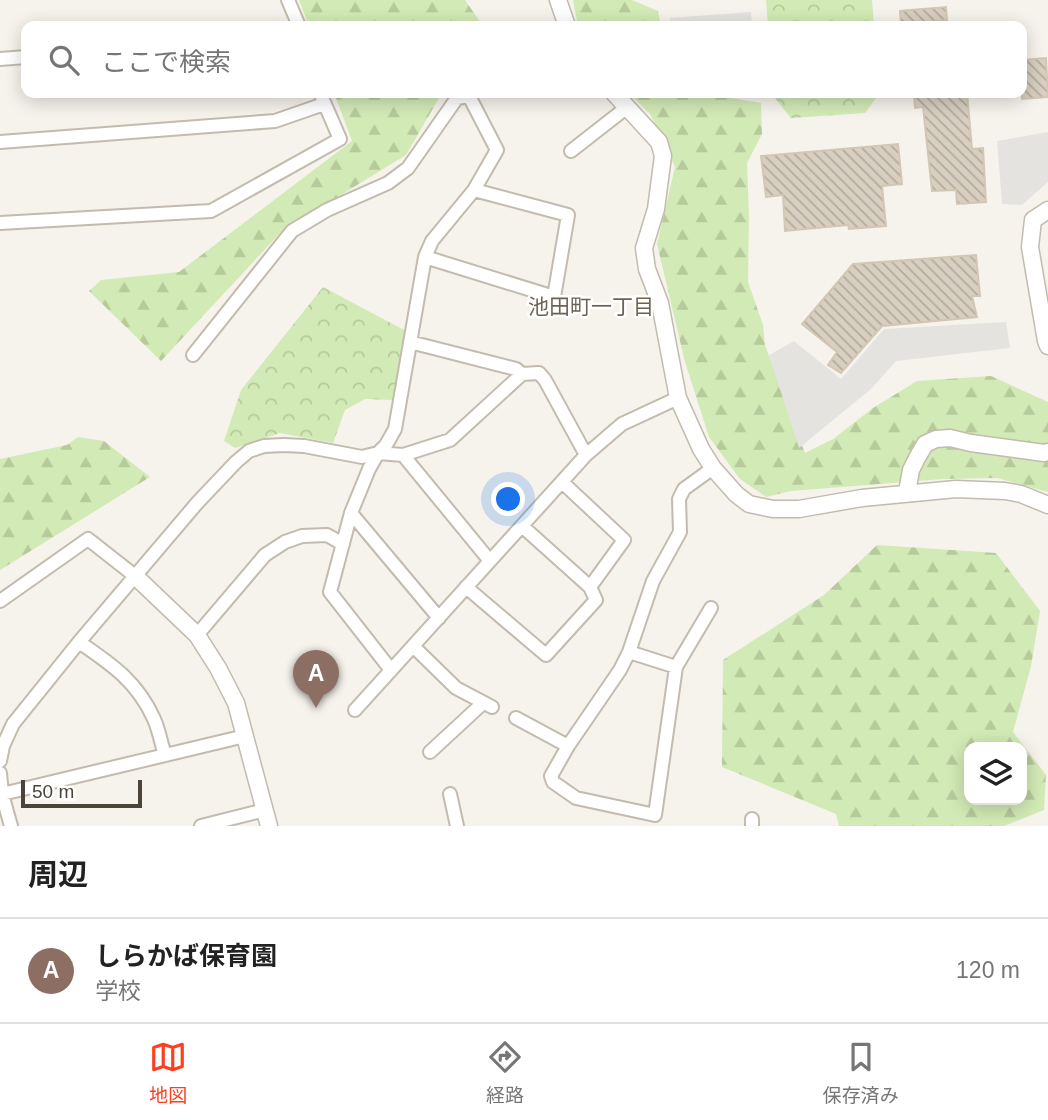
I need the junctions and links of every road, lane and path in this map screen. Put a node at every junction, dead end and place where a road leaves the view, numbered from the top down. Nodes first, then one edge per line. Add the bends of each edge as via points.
1 (288, 0) edge
2 (558, 0) edge
3 (297, 21) edge
4 (565, 21) edge
5 (21, 57) edge
6 (0, 59) edge
7 (322, 98) edge
8 (457, 98) edge
9 (473, 98) edge
10 (618, 98) edge
11 (626, 108) junction
12 (0, 142) edge
13 (571, 151) dead end
14 (474, 190) junction
15 (1048, 209) edge
16 (0, 223) edge
17 (425, 257) junction
18 (410, 342) junction
19 (1048, 346) edge
20 (193, 355) dead end
21 (522, 374) junction
22 (678, 398) junction
23 (1048, 452) edge
24 (378, 453) junction
25 (403, 455) junction
26 (586, 455) junction
27 (713, 468) junction
28 (562, 482) junction
29 (907, 492) junction
30 (1048, 505) edge
31 (351, 513) junction
32 (522, 526) junction
33 (343, 544) junction
34 (490, 561) junction
35 (135, 576) junction
36 (466, 587) junction
37 (590, 587) junction
38 (0, 601) edge
39 (711, 608) dead end
40 (439, 618) junction
41 (197, 635) junction
42 (79, 642) junction
43 (412, 646) junction
44 (629, 652) junction
45 (676, 667) junction
46 (391, 670) junction
47 (355, 710) dead end
48 (516, 718) dead end
49 (245, 736) junction
50 (568, 746) junction
51 (430, 752) dead end
52 (165, 755) junction
53 (0, 761) edge
54 (0, 773) edge
55 (2, 794) junction
56 (450, 794) dead end
57 (267, 818) edge
58 (11, 826) edge
59 (201, 826) edge
60 (457, 826) edge

1 - 3 street
2 - 4 street
5 - 6 street
7 - 12 street via 275,121
7 - 16 street via 340,139 211,211
8 - 20 street via 408,168 388,183 292,231
9 - 14 street via 497,150
10 - 11 street
11 - 13 street
11 - 22 street via 659,142 663,156 656,209 644,248
14 - 17 street via 432,241
14 - 17 street via 568,215 554,297
15 - 19 street via 1033,220 1030,247
17 - 18 street
18 - 21 street
18 - 24 street via 396,429
21 - 25 street via 450,440
21 - 26 street via 539,373 545,380
22 - 26 street via 622,424
22 - 27 street
23 - 29 street via 936,439 925,444 917,458
24 - 25 street
24 - 31 street
24 - 35 street via 362,457 284,445 249,451
25 - 34 street
26 - 28 street
27 - 29 street via 750,504 773,509
27 - 44 street via 684,489 679,499 680,532 653,581
28 - 32 street
28 - 37 street via 624,540
29 - 30 street via 990,489
31 - 33 street
31 - 40 street
32 - 34 street
32 - 37 street
33 - 41 street via 327,535 285,542 265,555
33 - 46 street via 330,592
34 - 36 street
35 - 38 street via 88,539
35 - 41 street
35 - 42 street
36 - 37 street via 546,655 596,600
36 - 40 street
39 - 45 street
40 - 43 street
41 - 49 street via 236,703
42 - 52 street via 119,670 140,694 155,720
42 - 53 street via 13,724
43 - 46 street
43 - 51 street via 456,688 487,705
44 - 45 street
44 - 50 street
45 - 50 street via 654,814 576,798 553,782 551,776
46 - 47 street
48 - 50 street
49 - 52 street
49 - 57 street
52 - 55 street
54 - 55 street
55 - 58 street
56 - 60 street
57 - 59 street

